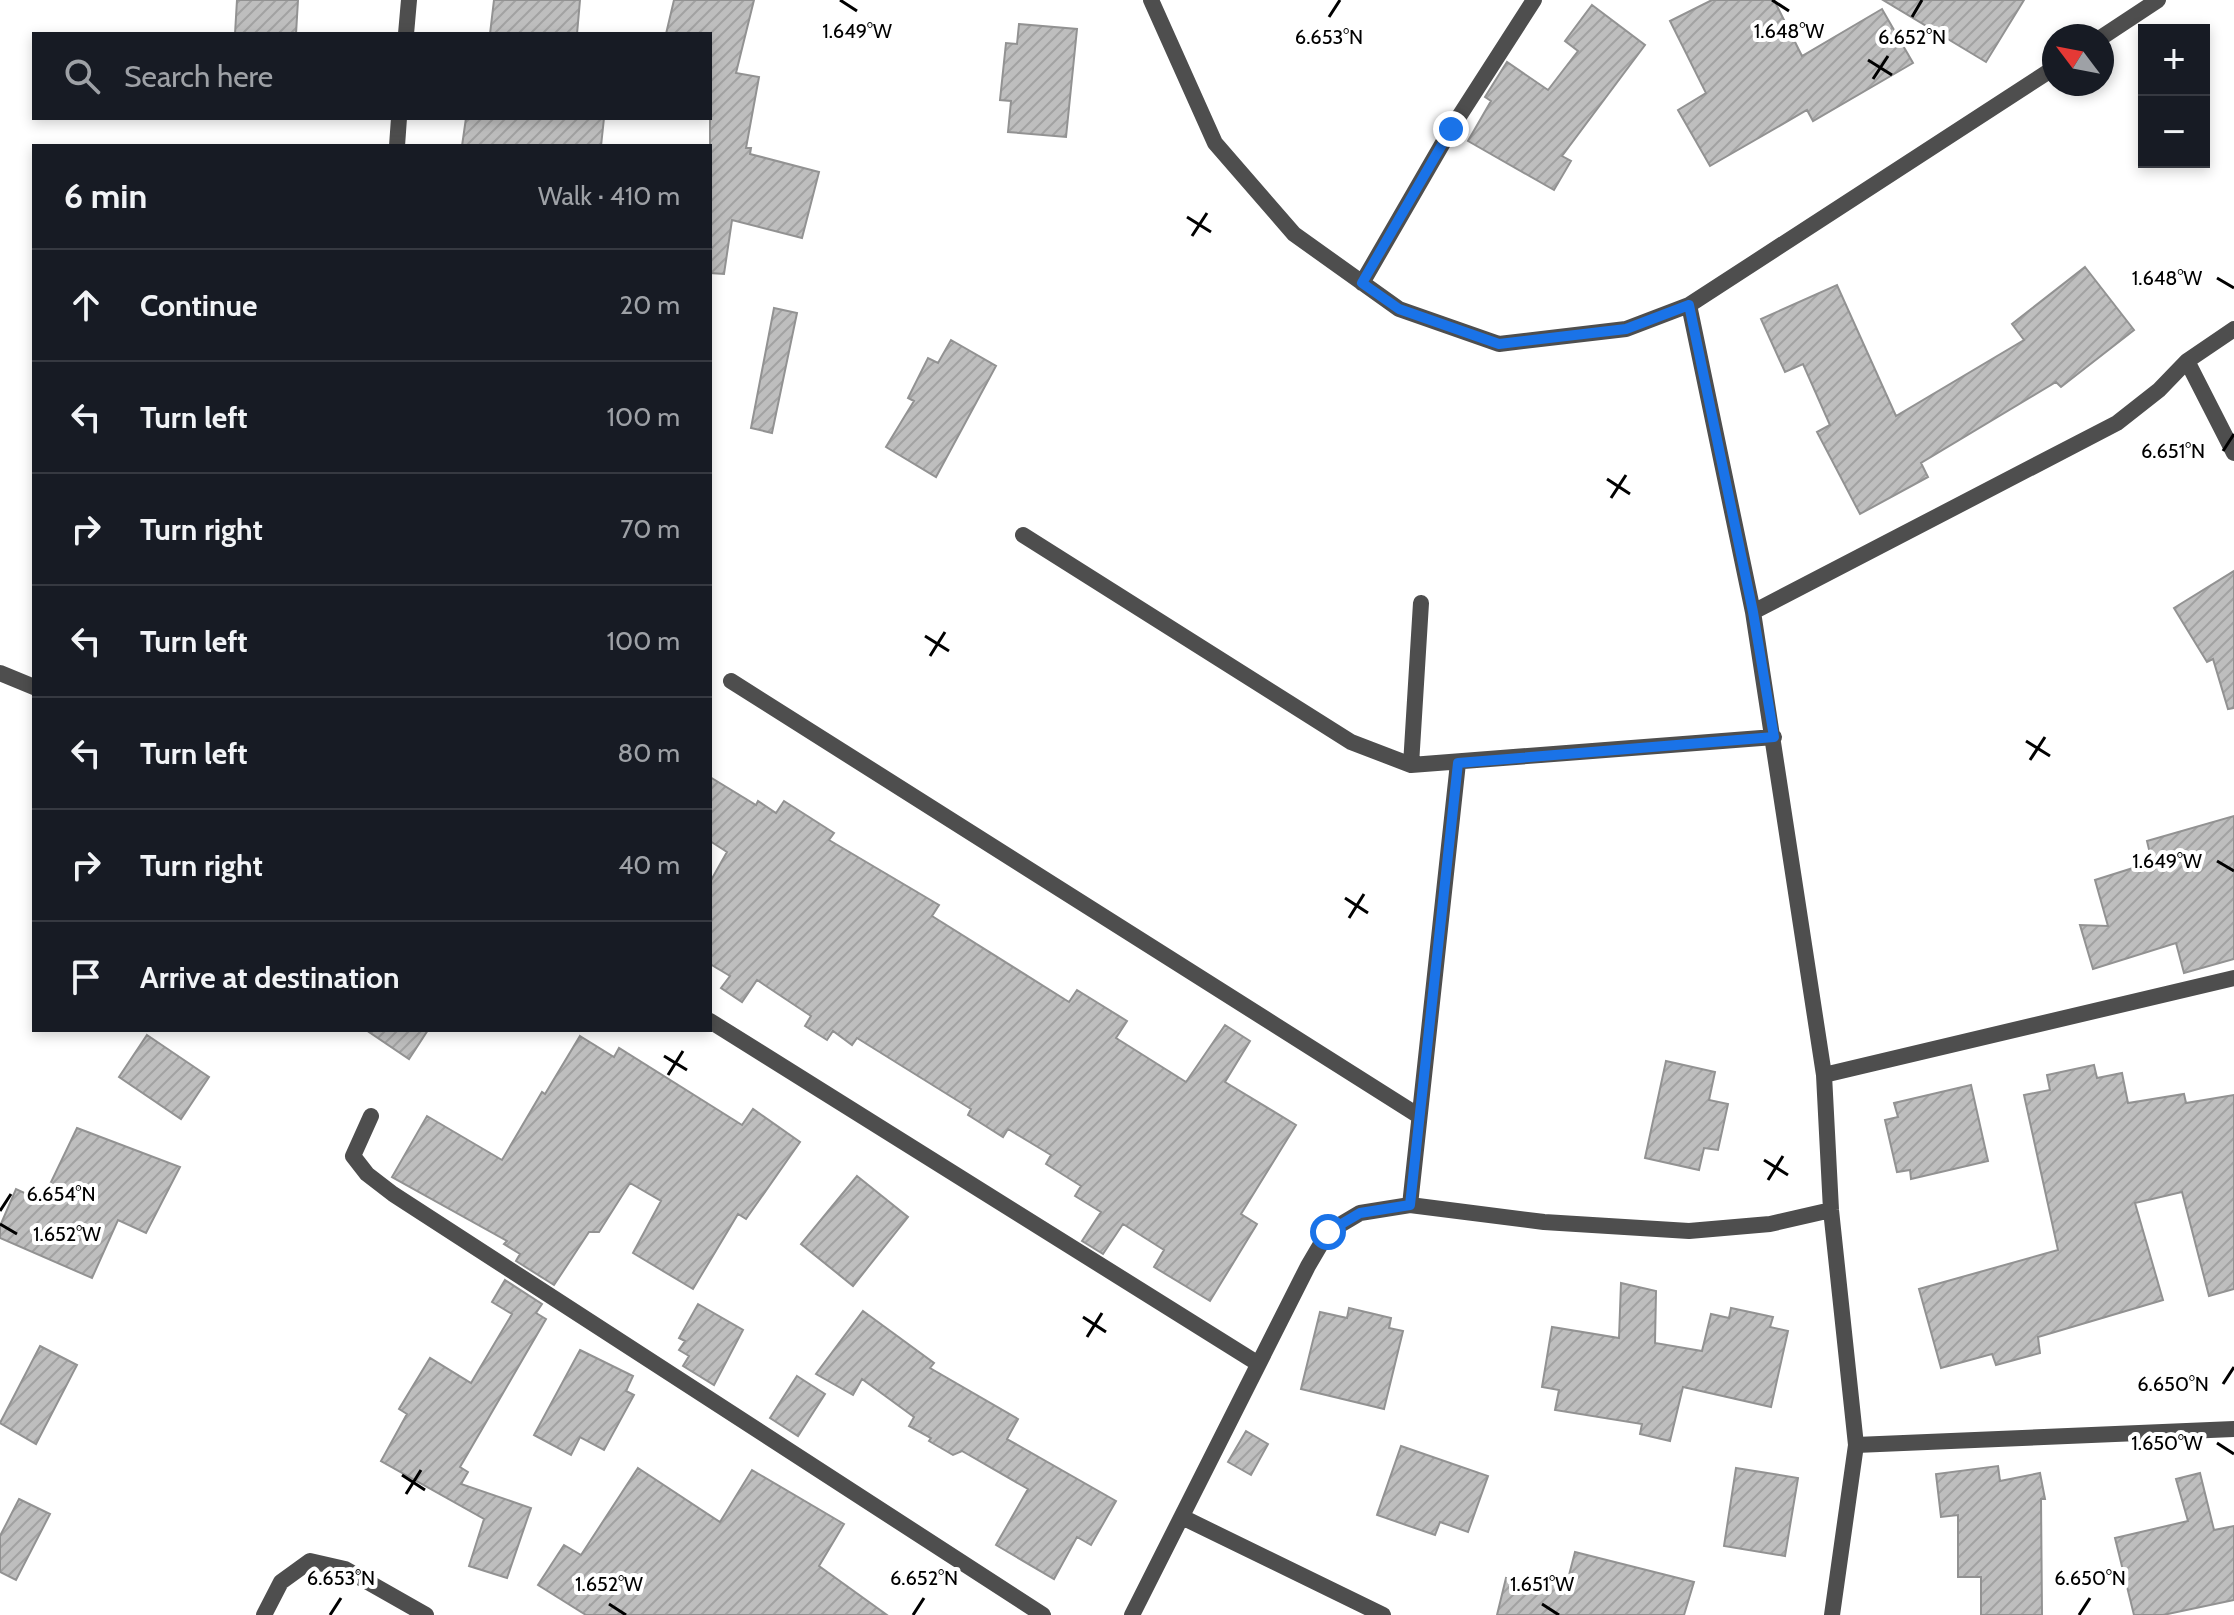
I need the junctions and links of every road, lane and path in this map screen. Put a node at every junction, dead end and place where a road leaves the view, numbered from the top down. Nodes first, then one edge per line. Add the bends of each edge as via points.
1 (409, 0) edge
2 (1151, 0) edge
3 (1534, 0) edge
4 (2158, 0) edge
5 (2114, 29) edge
6 (406, 32) edge
7 (2042, 76) edge
8 (399, 120) edge
9 (397, 144) edge
10 (1362, 283) junction
11 (1689, 305) junction
12 (2234, 329) edge
13 (2187, 361) junction
14 (2234, 453) edge
15 (1023, 535) dead end
16 (1421, 603) dead end
17 (1753, 612) junction
18 (0, 673) edge
19 (731, 681) dead end
20 (32, 686) edge
21 (1774, 737) junction
22 (1458, 763) junction
23 (1411, 765) junction
24 (2234, 978) edge
25 (712, 1022) edge
26 (1824, 1075) junction
27 (371, 1116) dead end
28 (1419, 1116) junction
29 (1410, 1205) junction
30 (1831, 1210) junction
31 (1257, 1363) junction
32 (2234, 1429) edge
33 (1856, 1445) junction
34 (1184, 1518) junction
35 (264, 1615) edge
36 (426, 1615) edge
37 (1043, 1615) edge
38 (1132, 1615) edge
39 (1383, 1615) edge
40 (1832, 1615) edge

1 - 6 street
2 - 10 street via 1215,143 1294,234
3 - 10 street
4 - 5 street
7 - 11 street
8 - 9 street
10 - 11 street via 1399,309 1499,344 1626,329
11 - 17 street
12 - 13 street
13 - 14 street
13 - 17 street via 2117,423
15 - 23 street via 1351,742
16 - 23 street
17 - 21 street
18 - 20 street
19 - 28 street
21 - 22 street
21 - 26 street
22 - 23 street
22 - 28 street
24 - 26 street
25 - 31 street
26 - 30 street
27 - 37 street via 353,1156 393,1194
28 - 29 street
29 - 30 street via 1544,1222 1689,1231 1770,1224
29 - 31 street via 1360,1213 1328,1232
30 - 33 street
31 - 34 street
32 - 33 street
33 - 40 street
34 - 38 street
34 - 39 street
35 - 36 street via 281,1582 310,1561 345,1569

